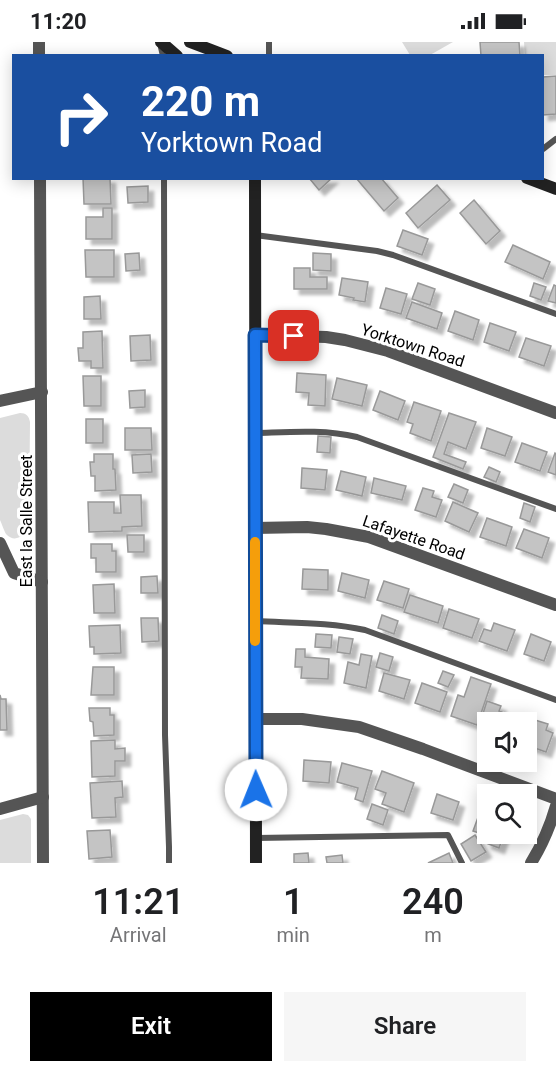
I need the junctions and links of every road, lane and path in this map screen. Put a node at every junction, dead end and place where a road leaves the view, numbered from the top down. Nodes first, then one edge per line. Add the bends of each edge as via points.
1 (161, 42) edge
2 (190, 42) edge
3 (175, 54) edge
4 (222, 54) edge
5 (556, 139) edge
6 (544, 148) edge
7 (40, 180) edge
8 (164, 180) edge
9 (255, 180) edge
10 (532, 180) edge
11 (556, 189) edge
12 (254, 235) junction
13 (556, 314) edge
14 (255, 335) junction
15 (42, 392) junction
16 (0, 401) edge
17 (556, 413) edge
18 (255, 433) junction
19 (556, 508) edge
20 (255, 528) junction
21 (0, 543) edge
22 (42, 582) junction
23 (556, 605) edge
24 (255, 621) junction
25 (556, 700) edge
26 (255, 718) junction
27 (43, 797) junction
28 (556, 799) edge
29 (556, 806) edge
30 (0, 809) edge
31 (256, 838) junction
32 (43, 863) edge
33 (169, 863) edge
34 (256, 863) edge
35 (462, 863) edge
36 (531, 863) edge

1 - 3 main road
2 - 4 main road
5 - 6 lane
7 - 15 street, East la Salle Street
8 - 33 lane via 165,735
9 - 12 main road
10 - 11 main road
12 - 13 lane via 385,253
12 - 14 main road
14 - 17 street, Yorktown Road via 326,337 388,351
14 - 18 main road
15 - 16 street
15 - 22 street, East la Salle Street
18 - 19 lane via 338,432
18 - 20 main road
20 - 23 street, Lafayette Road via 307,527 369,537
20 - 24 main road
21 - 22 street via 14,573
22 - 27 street, East la Salle Street
24 - 25 lane via 318,623 364,630
24 - 26 main road
26 - 28 street via 302,719 359,727
26 - 31 main road
27 - 30 street
27 - 32 street, East la Salle Street
29 - 36 street
31 - 34 main road
31 - 35 lane via 448,835

